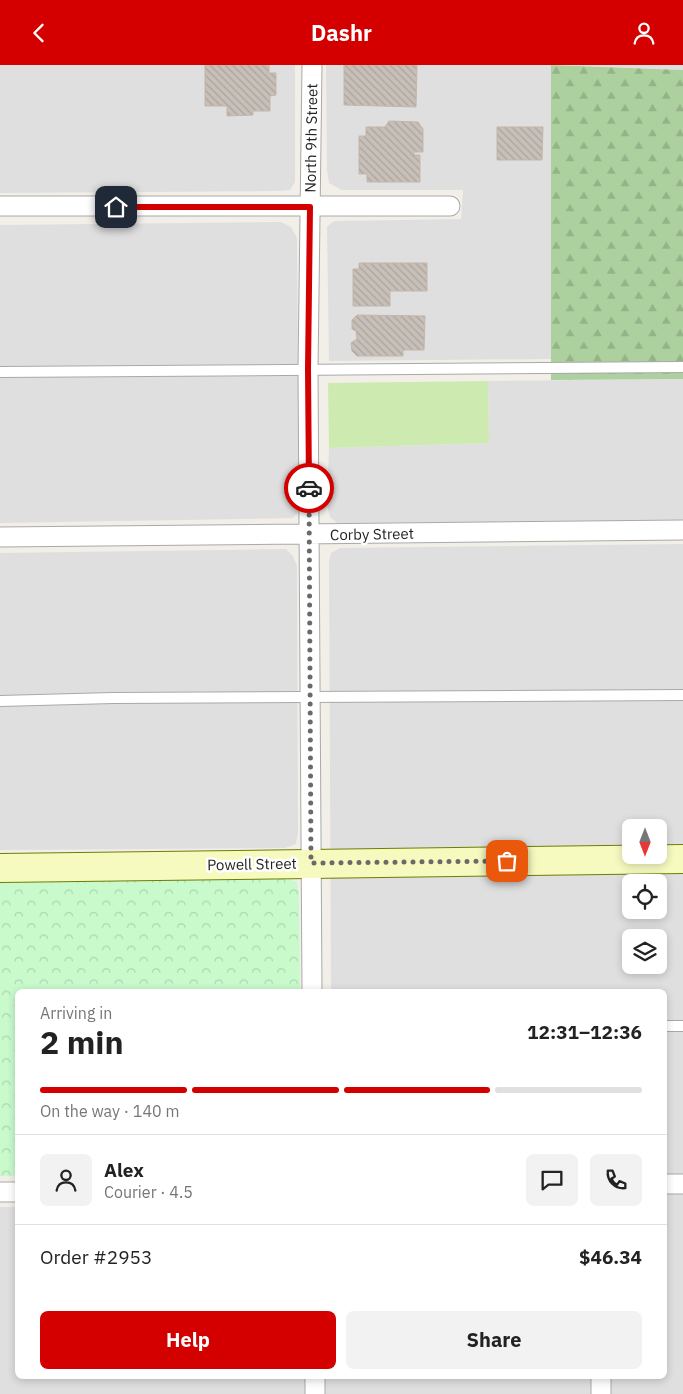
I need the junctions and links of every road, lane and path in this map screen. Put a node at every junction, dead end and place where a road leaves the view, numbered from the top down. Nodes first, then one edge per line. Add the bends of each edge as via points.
1 (312, 65) edge
2 (0, 206) edge
3 (450, 206) dead end
4 (310, 207) junction
5 (683, 367) edge
6 (308, 369) junction
7 (0, 372) edge
8 (683, 530) edge
9 (310, 535) junction
10 (0, 537) edge
11 (683, 695) edge
12 (310, 697) junction
13 (0, 701) edge
14 (683, 859) edge
15 (311, 863) junction
16 (0, 868) edge
17 (312, 989) edge
18 (667, 1026) edge
19 (683, 1026) edge
20 (667, 1184) edge
21 (683, 1184) edge
22 (0, 1192) edge
23 (15, 1192) edge
24 (315, 1379) edge
25 (601, 1379) edge
26 (315, 1394) edge
27 (601, 1394) edge

1 - 4 street, North 9th Street
2 - 4 street
3 - 4 street
4 - 6 street, North 9th Street
5 - 6 lane
6 - 7 lane
6 - 9 street, North 9th Street
8 - 9 street, Corby Street
9 - 10 street, Corby Street
9 - 12 street, North 9th Street
11 - 12 lane
12 - 13 lane
12 - 15 street, North 9th Street
14 - 15 street, Powell Street
15 - 16 street, Powell Street
15 - 17 street, North 9th Street
18 - 19 lane
20 - 21 street
22 - 23 street
24 - 26 street
25 - 27 street

